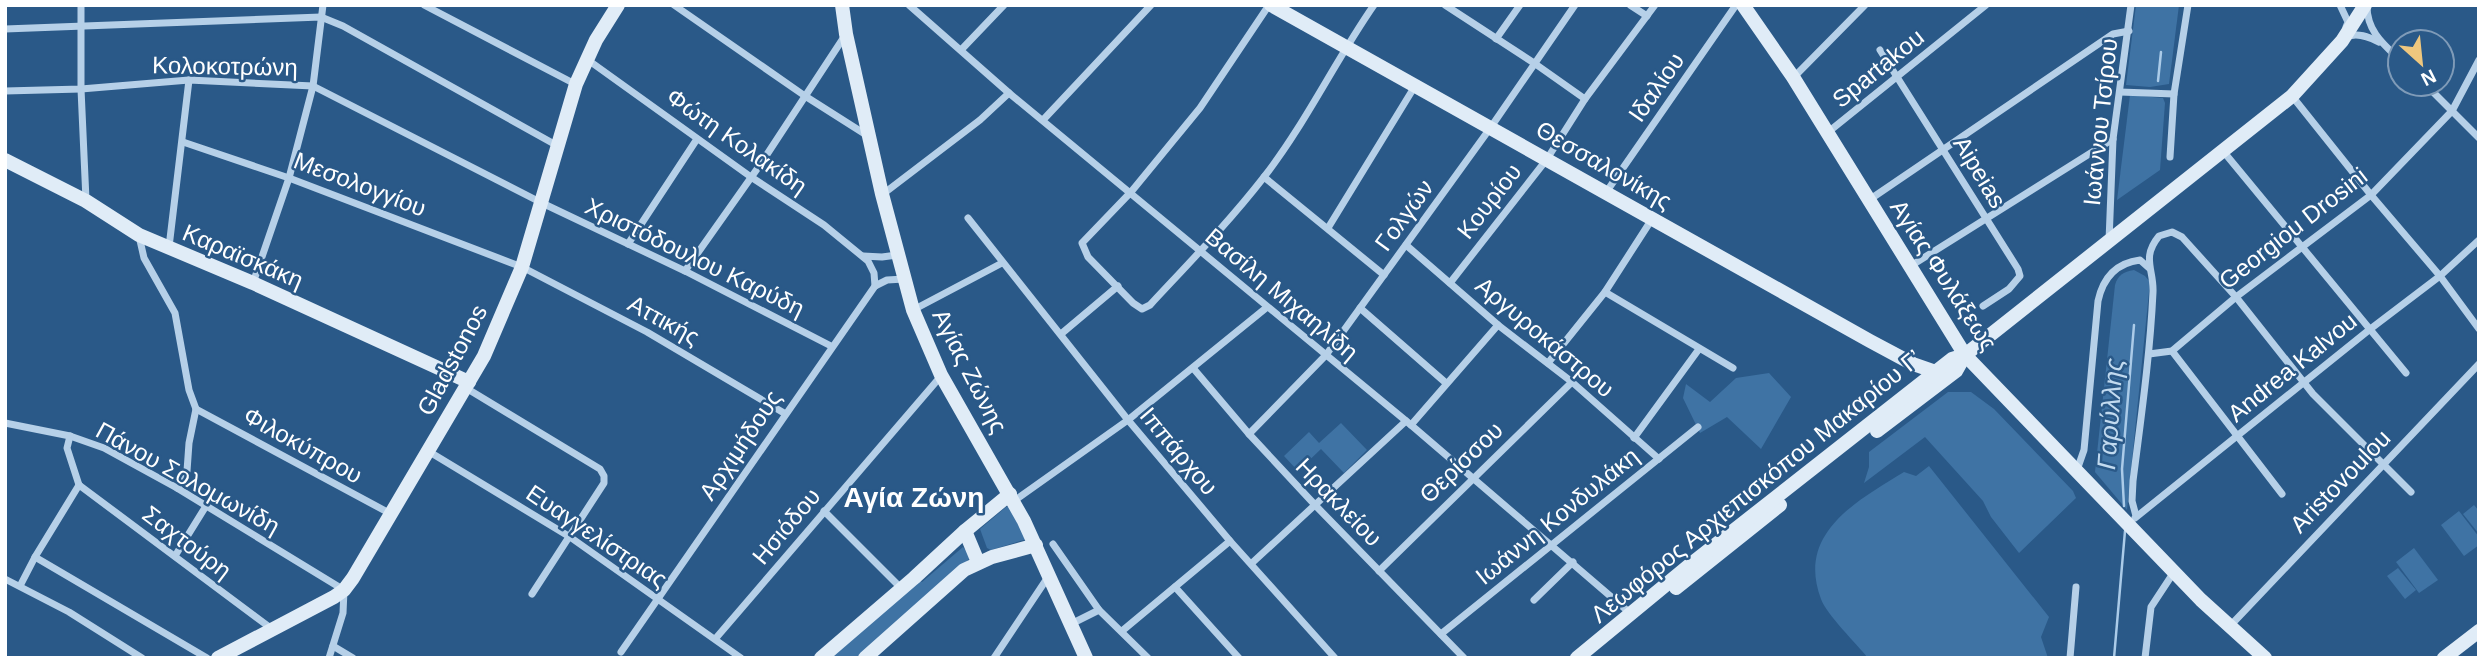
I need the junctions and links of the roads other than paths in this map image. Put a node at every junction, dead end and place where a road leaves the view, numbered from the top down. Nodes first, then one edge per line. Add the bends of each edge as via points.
1 (81, 5) edge
2 (323, 5) edge
3 (424, 5) edge
4 (674, 5) edge
5 (842, 5) edge
6 (909, 5) edge
7 (1004, 5) edge
8 (1151, 5) edge
9 (1270, 5) edge
10 (1374, 5) edge
11 (1445, 5) edge
12 (1520, 5) edge
13 (1575, 5) edge
14 (1630, 5) edge
15 (1655, 5) edge
16 (1736, 5) edge
17 (1743, 5) edge
18 (1865, 5) edge
19 (1986, 5) edge
20 (2131, 5) edge
21 (2188, 5) edge
22 (2340, 5) edge
23 (2366, 5) edge
24 (613, 7) edge
25 (1647, 16) junction
26 (321, 18) junction
27 (82, 28) junction
28 (5, 29) edge
29 (2129, 31) junction
30 (846, 34) junction
31 (1496, 39) junction
32 (2342, 41) junction
33 (2383, 43) junction
34 (2386, 46) edge
35 (1345, 48) junction
36 (961, 50) junction
37 (1880, 50) dead end
38 (588, 60) junction
39 (2479, 60) edge
40 (1534, 63) junction
41 (1898, 77) junction
42 (1793, 78) junction
43 (189, 80) junction
44 (576, 84) junction
45 (313, 86) junction
46 (1415, 86) junction
47 (80, 89) junction
48 (5, 91) edge
49 (2120, 92) junction
50 (1009, 93) junction
51 (2174, 94) junction
52 (805, 96) junction
53 (2292, 96) junction
54 (2439, 98) edge
55 (1585, 99) junction
56 (2452, 111) junction
57 (1043, 120) junction
58 (1491, 127) junction
59 (1828, 133) junction
60 (869, 136) junction
61 (2479, 138) edge
62 (697, 139) junction
63 (2113, 139) junction
64 (183, 142) junction
65 (556, 145) junction
66 (1944, 149) junction
67 (2223, 151) junction
68 (2170, 156) dead end
69 (1546, 159) junction
70 (5, 160) edge
71 (289, 177) junction
72 (751, 177) junction
73 (1264, 177) junction
74 (1606, 191) junction
75 (1131, 192) junction
76 (882, 194) junction
77 (2371, 195) junction
78 (1868, 200) junction
79 (86, 201) junction
80 (542, 203) junction
81 (968, 218) dead end
82 (1986, 218) junction
83 (1653, 219) junction
84 (1328, 228) junction
85 (139, 235) junction
86 (2479, 240) edge
87 (2109, 242) junction
88 (628, 244) junction
89 (1406, 245) junction
90 (2302, 245) junction
91 (169, 248) junction
92 (1202, 252) junction
93 (897, 255) junction
94 (863, 256) junction
95 (1002, 263) junction
96 (522, 267) junction
97 (1909, 267) junction
98 (2150, 268) junction
99 (685, 271) junction
100 (1384, 275) junction
101 (2440, 276) junction
102 (904, 279) junction
103 (253, 283) junction
104 (1450, 283) junction
105 (875, 286) junction
106 (1118, 286) junction
107 (1605, 292) junction
108 (2236, 297) junction
109 (1983, 306) dead end
110 (1266, 307) junction
111 (1360, 308) junction
112 (913, 310) junction
113 (1498, 325) junction
114 (2479, 329) edge
115 (2370, 330) junction
116 (1061, 334) junction
117 (831, 346) junction
118 (1699, 349) junction
119 (2172, 351) junction
120 (2149, 354) junction
121 (1326, 355) junction
122 (1965, 355) junction
123 (1548, 363) junction
124 (1913, 364) junction
125 (2479, 364) edge
126 (1193, 368) junction
127 (1732, 369) dead end
128 (1936, 372) junction
129 (2406, 373) dead end
130 (941, 375) junction
131 (1572, 382) junction
132 (2304, 382) junction
133 (1446, 383) junction
134 (467, 385) junction
135 (1916, 388) junction
136 (196, 409) junction
137 (784, 413) junction
138 (1128, 420) junction
139 (5, 423) edge
140 (1408, 423) junction
141 (1698, 427) dead end
142 (1249, 434) junction
143 (2238, 435) junction
144 (70, 436) junction
145 (1634, 438) junction
146 (428, 451) junction
147 (1658, 459) junction
148 (2382, 465) junction
149 (2077, 470) junction
150 (1472, 478) junction
151 (79, 485) junction
152 (177, 488) junction
153 (2412, 492) dead end
154 (2282, 494) dead end
155 (1012, 498) junction
156 (206, 506) junction
157 (1316, 506) junction
158 (824, 511) junction
159 (391, 514) junction
160 (2133, 520) junction
161 (1748, 525) junction
162 (964, 531) junction
163 (570, 537) junction
164 (1230, 541) junction
165 (1053, 544) dead end
166 (1552, 544) junction
167 (1036, 545) junction
168 (175, 556) junction
169 (35, 557) junction
170 (978, 562) junction
171 (1573, 562) junction
172 (1252, 563) junction
173 (1379, 571) junction
174 (2174, 572) junction
175 (1050, 575) junction
176 (5, 579) edge
177 (20, 586) junction
178 (1175, 587) junction
179 (2077, 587) dead end
180 (902, 589) junction
181 (344, 590) junction
182 (532, 594) dead end
183 (657, 600) junction
184 (1534, 600) dead end
185 (1099, 610) junction
186 (1630, 613) junction
187 (1071, 624) junction
188 (2230, 626) junction
189 (273, 629) junction
190 (1122, 631) junction
191 (2479, 631) edge
192 (1441, 634) junction
193 (716, 638) junction
194 (333, 646) junction
195 (621, 652) dead end
196 (737, 656) edge
197 (1143, 657) edge
198 (142, 658) edge
199 (207, 658) edge
200 (218, 658) edge
201 (329, 658) edge
202 (353, 658) edge
203 (821, 658) edge
204 (865, 658) edge
205 (994, 658) edge
206 (1086, 658) edge
207 (1239, 658) edge
208 (1335, 658) edge
209 (1464, 658) edge
210 (1577, 658) edge
211 (1588, 658) edge
212 (2070, 658) edge
213 (2146, 658) edge
214 (2265, 658) edge
215 (2444, 658) edge

1 - 27 street
2 - 26 street
3 - 44 street
4 - 52 street
5 - 30 main road, Αγίας Ζώνης
6 - 36 street, Βασίλη Μιχαηλίδη
7 - 36 street
8 - 57 street
9 - 35 main road, Θεσσαλονίκης
9 - 75 street via 1200,108
10 - 35 street
11 - 31 street
12 - 31 street
13 - 40 street, Γολγών
14 - 25 street
15 - 25 street, Κουρίου
16 - 74 street, Ιδαλίου
17 - 42 main road, Αγίας Φυλάξεως
18 - 42 street
19 - 41 street, Spartakou
20 - 29 street, Ιωάννου Τσίρου
21 - 51 street
22 - 32 street via 2348,22
23 - 32 main road, Λεωφόρος Αρχιεπισκόπου Μακαρίου Γ’
23 - 33 street via 2369,25
24 - 38 main road, Gladstonos
25 - 55 street, Κουρίου
26 - 27 street
26 - 45 street
26 - 65 street
27 - 28 street
27 - 47 street
29 - 49 street, Ιωάννου Τσίρου
29 - 66 street via 2113,34
30 - 52 street
30 - 60 main road, Αγίας Ζώνης
31 - 40 street
32 - 33 street via 2351,35
32 - 53 main road, Λεωφόρος Αρχιεπισκόπου Μακαρίου Γ’
33 - 34 street
35 - 46 main road, Θεσσαλονίκης
35 - 73 street
36 - 50 street, Βασίλη Μιχαηλίδη
37 - 41 street, Aipeias
38 - 44 main road, Gladstonos
38 - 62 street, Φώτη Κολακίδη
39 - 56 street, Georgiou Drosini
40 - 55 street
40 - 58 street, Γολγών
41 - 59 street, Spartakou
41 - 66 street, Aipeias
42 - 59 main road, Αγίας Φυλάξεως
43 - 45 street, Κολοκοτρώνη
43 - 47 street, Κολοκοτρώνη
43 - 64 street
44 - 65 main road, Gladstonos
45 - 71 street
45 - 80 street, Κολοκοτρώνη
46 - 58 main road, Θεσσαλονίκης
46 - 84 street
47 - 48 street, Κολοκοτρώνη
47 - 79 street
49 - 51 street
49 - 63 street, Ιωάννου Τσίρου
50 - 57 street, Βασίλη Μιχαηλίδη
50 - 76 street
51 - 68 street
52 - 60 street
52 - 72 street
53 - 67 main road, Λεωφόρος Αρχιεπισκόπου Μακαρίου Γ’
53 - 77 street
54 - 56 street
55 - 69 street, Κουρίου
56 - 61 street
56 - 77 street, Georgiou Drosini
57 - 75 street, Βασίλη Μιχαηλίδη
58 - 69 main road, Θεσσαλονίκης
58 - 89 street, Γολγών
59 - 78 main road, Αγίας Φυλάξεως
60 - 76 main road, Αγίας Ζώνης
62 - 72 street, Φώτη Κολακίδη
62 - 88 street
63 - 82 street
63 - 87 street, Ιωάννου Τσίρου
64 - 71 street, Μεσολογγίου
64 - 91 street
65 - 80 main road, Gladstonos
66 - 78 street
66 - 82 street, Aipeias
67 - 87 main road, Λεωφόρος Αρχιεπισκόπου Μακαρίου Γ’
67 - 90 street
69 - 74 main road, Θεσσαλονίκης
69 - 104 street, Κουρίου
70 - 79 main road, Καραϊσκάκη
71 - 96 street, Μεσολογγίου
71 - 103 street
72 - 94 street, Φώτη Κολακίδη
72 - 99 street
73 - 84 street
73 - 92 street
74 - 83 main road, Θεσσαλονίκης
75 - 92 street, Βασίλη Μιχαηλίδη
75 - 106 street via 1082,247
76 - 93 main road, Αγίας Ζώνης
77 - 90 street, Georgiou Drosini
77 - 101 street
78 - 97 main road, Αγίας Φυλάξεως
79 - 85 main road, Καραϊσκάκη
80 - 88 street, Χριστόδουλου Καρύδη
80 - 96 main road, Gladstonos
81 - 95 street, Ιππάρχου
82 - 97 street
82 - 109 street, Aipeias via 2020,276
83 - 107 street
83 - 124 main road, Θεσσαλονίκης
84 - 100 street
85 - 91 main road, Καραϊσκάκη
85 - 136 street via 144,258 175,313
86 - 101 street, Andrea Kalvou
87 - 122 main road, Λεωφόρος Αρχιεπισκόπου Μακαρίου Γ’
88 - 99 street, Χριστόδουλου Καρύδη
89 - 100 street, Γολγών
89 - 104 street, Αργυροκάστρου
90 - 108 street, Georgiou Drosini
90 - 115 street
91 - 103 main road, Καραϊσκάκη
92 - 106 street via 1146,308 1139,307
92 - 110 street, Βασίλη Μιχαηλίδη
93 - 94 street
93 - 102 main road, Αγίας Ζώνης
94 - 105 street, Φώτη Κολακίδη via 871,265
95 - 112 street
95 - 116 street, Ιππάρχου
96 - 134 main road, Gladstonos
96 - 137 street, Αττικής via 647,332
97 - 122 main road, Αγίας Φυλάξεως
98 - 108 street via 2152,244 2159,236 2177,233
98 - 120 street
98 - 149 street via 2140,260 2128,261 2102,285 2084,450
99 - 117 street, Χριστόδουλου Καρύδη
100 - 111 street, Γολγών
101 - 114 street
101 - 115 street, Andrea Kalvou
102 - 105 street
102 - 112 main road, Αγίας Ζώνης
103 - 134 main road, Καραϊσκάκη
104 - 113 street, Αργυροκάστρου
105 - 117 street, Αρχιμήδους
106 - 116 street
107 - 118 street
107 - 123 street
108 - 119 street, Georgiou Drosini
108 - 132 street
110 - 121 street, Βασίλη Μιχαηλίδη
110 - 126 street
111 - 121 street, Γολγών
111 - 133 street
112 - 130 main road, Αγίας Ζώνης
113 - 123 street, Αργυροκάστρου
113 - 133 street
115 - 129 street
115 - 132 street, Andrea Kalvou
116 - 138 street, Ιππάρχου
117 - 137 street, Αρχιμήδους
118 - 127 street
118 - 145 street
119 - 120 street
119 - 143 street
120 - 160 street via 2133,481
121 - 140 street, Βασίλη Μιχαηλίδη
121 - 142 street, Γολγών
122 - 128 main road, Λεωφόρος Αρχιεπισκόπου Μακαρίου Γ’
122 - 149 main road, Αγίας Φυλάξεως
122 - 161 main road, Λεωφόρος Αρχιεπισκόπου Μακαρίου Γ’ via 1956,371
123 - 131 street, Αργυροκάστρου
124 - 128 main road, Θεσσαλονίκης
124 - 135 main road
125 - 148 street, Aristovoulou
126 - 138 street
126 - 142 street, Ηρακλείου
128 - 135 main road, Λεωφόρος Αρχιεπισκόπου Μακαρίου Γ’
130 - 155 main road, Αγίας Ζώνης
130 - 158 street, Ησιόδου
131 - 145 street, Αργυροκάστρου
131 - 150 street, Θερίσσου
132 - 143 street, Andrea Kalvou
132 - 148 street
133 - 140 street
134 - 146 main road, Gladstonos
134 - 163 street via 600,469 604,483
135 - 161 main road, Λεωφόρος Αρχιεπισκόπου Μακαρίου Γ’
136 - 152 street via 187,471
136 - 159 street, Φιλοκύπρου
137 - 183 street, Αρχιμήδους
138 - 155 street
138 - 164 street, Ιππάρχου
139 - 144 street, Πάνου Σολομωνίδη
140 - 150 street, Βασίλη Μιχαηλίδη
140 - 157 street
141 - 147 street, Ιωάννη Κονδυλάκη
142 - 157 street, Ηρακλείου
143 - 154 street
143 - 160 street, Andrea Kalvou
144 - 151 street via 67,449
144 - 152 street, Πάνου Σολομωνίδη via 104,448
145 - 147 street, Αργυροκάστρου
146 - 159 main road, Gladstonos
146 - 163 street, Ευαγγελίστριας
147 - 166 street, Ιωάννη Κονδυλάκη
148 - 153 street
148 - 188 street, Aristovoulou
149 - 160 main road, Αγίας Φυλάξεως
150 - 166 street, Βασίλη Μιχαηλίδη
150 - 173 street, Θερίσσου
151 - 168 street, Σαχτούρη
151 - 169 street
152 - 156 street, Πάνου Σολομωνίδη
155 - 162 main road
155 - 167 main road, Αγίας Ζώνης
156 - 168 street
156 - 181 street, Πάνου Σολομωνίδη
157 - 172 street
157 - 173 street, Ηρακλείου
158 - 180 street
158 - 193 street, Ησιόδου
159 - 181 main road, Gladstonos
160 - 174 main road, Αγίας Φυλάξεως
161 - 186 main road, Λεωφόρος Αρχιεπισκόπου Μακαρίου Γ’
161 - 211 main road, Λεωφόρος Αρχιεπισκόπου Μακαρίου Γ’
162 - 170 main road
162 - 180 main road
163 - 182 street
163 - 183 street, Ευαγγελίστριας
164 - 172 street, Ιππάρχου
164 - 178 street
165 - 185 street
166 - 171 street, Βασίλη Μιχαηλίδη
166 - 192 street, Ιωάννη Κονδυλάκη
167 - 170 main road
167 - 175 main road, Αγίας Ζώνης
168 - 189 street, Σαχτούρη
169 - 177 street
169 - 199 street
170 - 204 main road
171 - 184 street
171 - 186 street, Βασίλη Μιχαηλίδη
172 - 208 street, Ιππάρχου
173 - 192 street, Ηρακλείου
174 - 188 main road, Αγίας Φυλάξεως
174 - 213 street via 2151,607
175 - 187 main road, Αγίας Ζώνης
175 - 205 street
176 - 177 street
177 - 198 street
178 - 190 street
178 - 207 street
179 - 212 street
180 - 203 main road
181 - 189 main road, Gladstonos
181 - 194 street
183 - 193 street, Ευαγγελίστριας
183 - 195 street, Αρχιμήδους
185 - 187 street
185 - 190 street
186 - 210 main road, Λεωφόρος Αρχιεπισκόπου Μακαρίου Γ’
187 - 206 main road, Αγίας Ζώνης
188 - 214 main road, Αγίας Φυλάξεως
189 - 200 main road, Gladstonos
190 - 197 street
191 - 215 main road
192 - 209 street, Ηρακλείου
193 - 196 street, Ευαγγελίστριας
194 - 201 street
194 - 202 street

